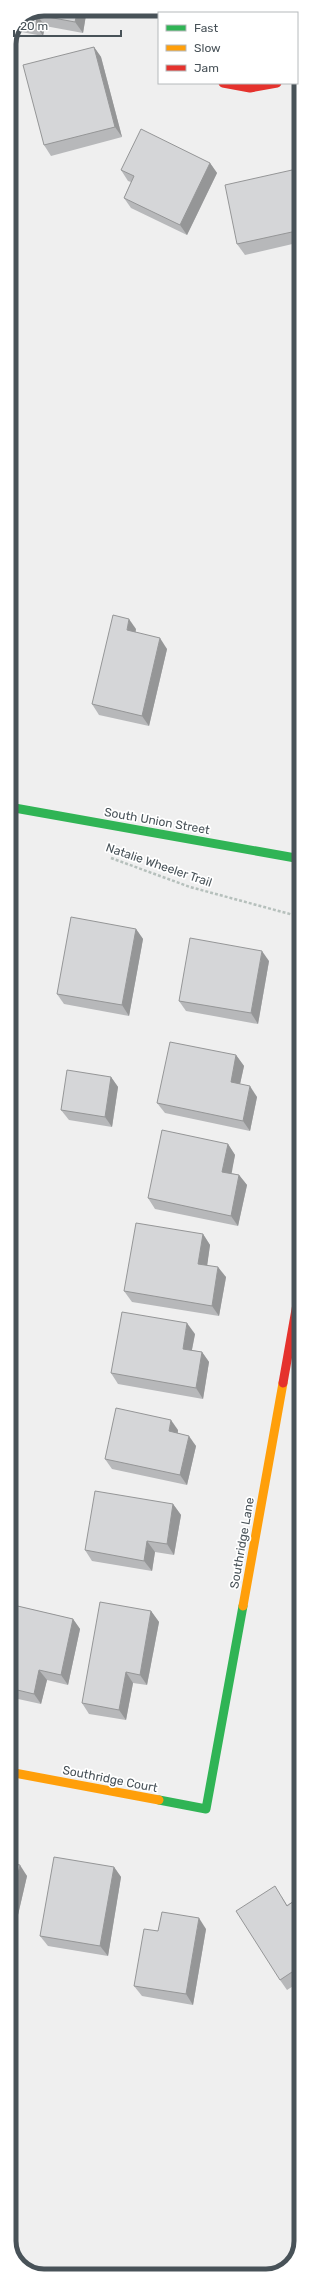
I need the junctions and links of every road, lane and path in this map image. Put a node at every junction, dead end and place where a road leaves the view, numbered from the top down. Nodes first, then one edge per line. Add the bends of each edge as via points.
1 (227, 84) edge
2 (274, 84) edge
3 (16, 808) edge
4 (108, 856) dead end
5 (294, 858) edge
6 (294, 915) edge
7 (294, 1320) edge
8 (16, 1773) edge
9 (206, 1809) joint

1 - 2 street via 261,89
3 - 5 street, South Union Street
4 - 6 path, Natalie Wheeler Trail via 190,887
7 - 9 street, Southridge Lane
8 - 9 street, Southridge Court

